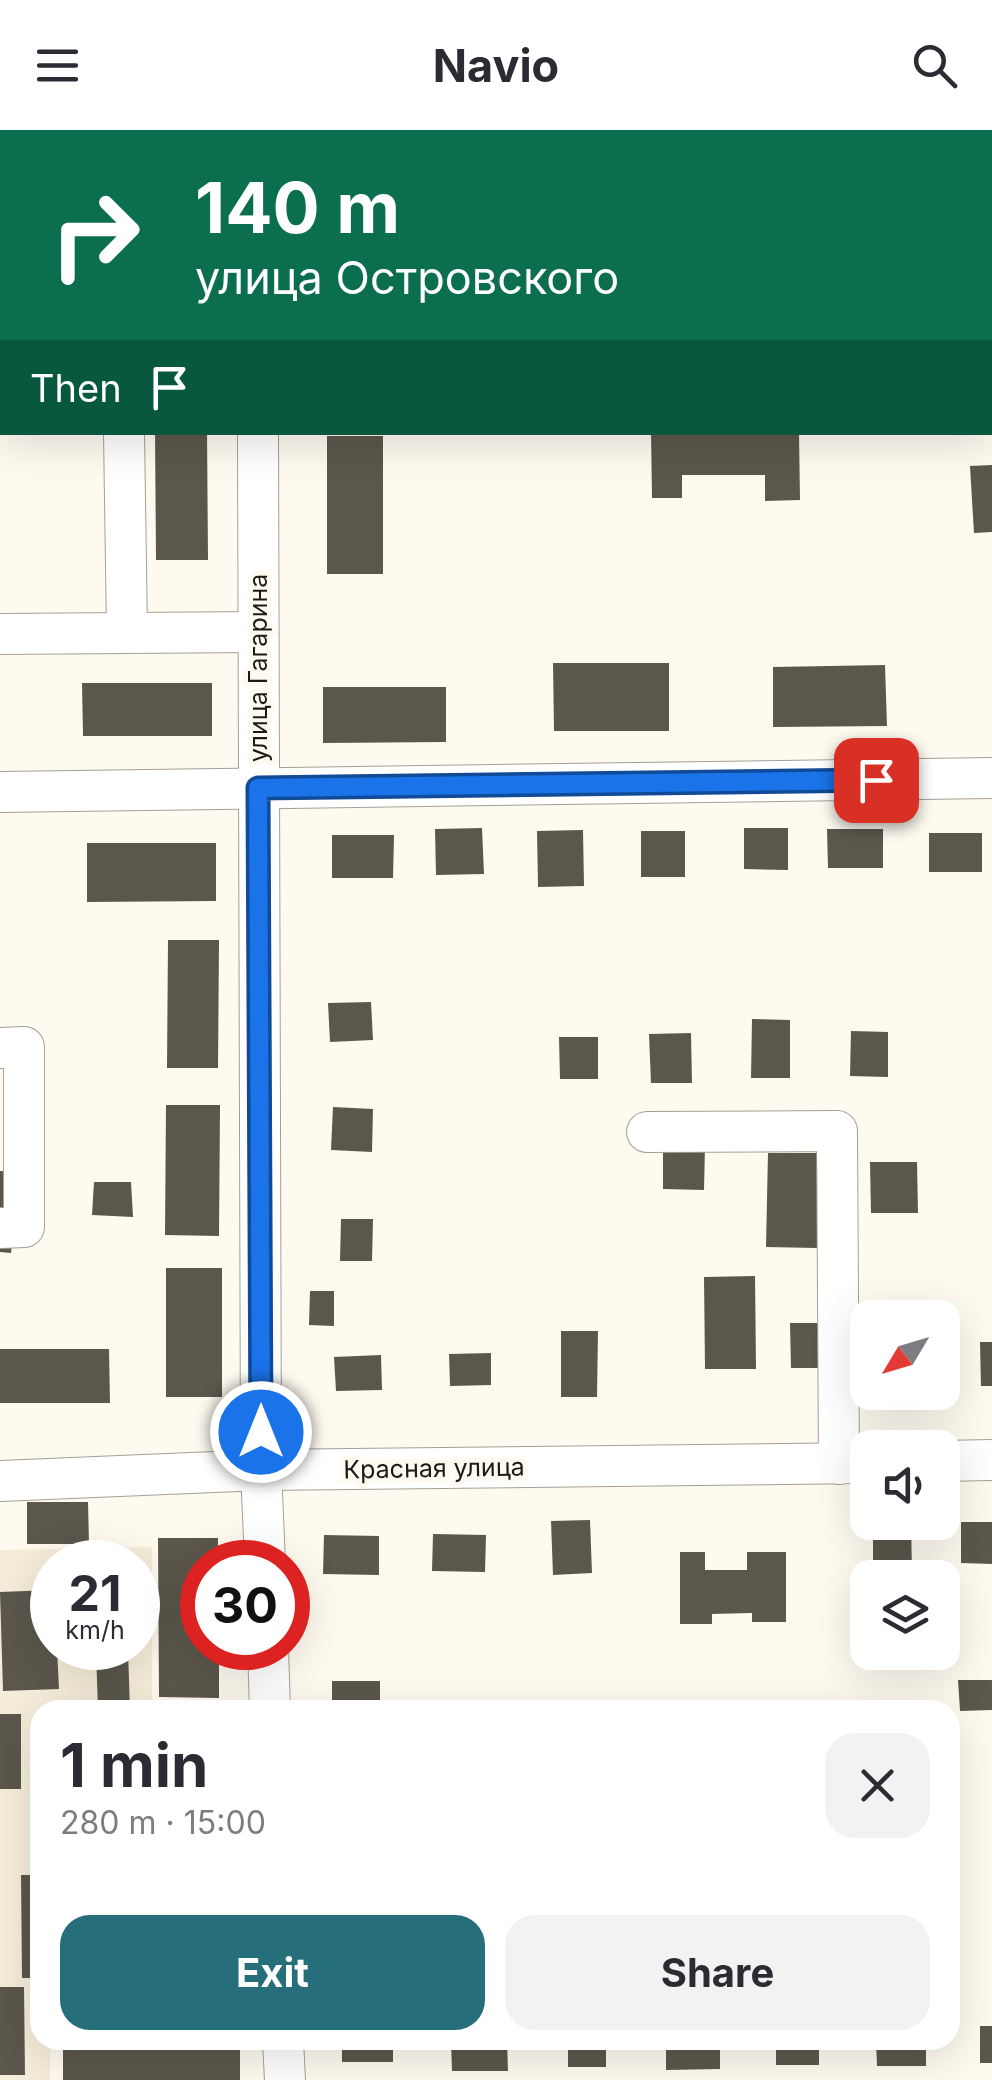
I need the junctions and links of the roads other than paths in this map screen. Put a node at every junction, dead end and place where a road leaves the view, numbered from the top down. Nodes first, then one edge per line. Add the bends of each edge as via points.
1 (124, 435) edge
2 (258, 435) edge
3 (258, 632) junction
4 (127, 633) junction
5 (0, 634) edge
6 (992, 778) edge
7 (258, 788) junction
8 (0, 792) edge
9 (0, 1048) edge
10 (647, 1132) dead end
11 (0, 1228) edge
12 (852, 1430) edge
13 (992, 1460) edge
14 (960, 1461) edge
15 (850, 1463) edge
16 (261, 1470) junction
17 (0, 1482) edge
18 (264, 1540) edge
19 (269, 1670) edge
20 (270, 1700) edge
21 (284, 2050) edge
22 (285, 2080) edge

1 - 4 street
2 - 3 street, улица Гагарина
3 - 4 street
3 - 7 street, улица Гагарина
4 - 5 street
6 - 7 street
7 - 8 street
7 - 16 street, улица Гагарина
9 - 11 street via 24,1047 24,1227
10 - 12 street via 837,1130
13 - 14 street
15 - 16 street, Красная улица
16 - 17 street, Красная улица
16 - 18 street, улица Гагарина
19 - 20 street
21 - 22 street

